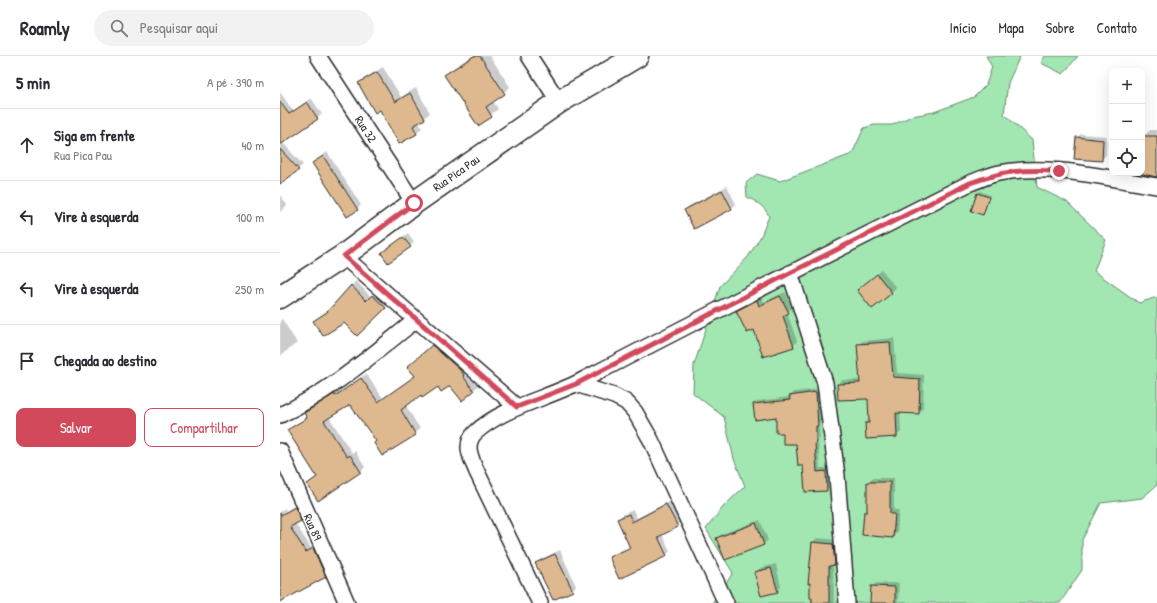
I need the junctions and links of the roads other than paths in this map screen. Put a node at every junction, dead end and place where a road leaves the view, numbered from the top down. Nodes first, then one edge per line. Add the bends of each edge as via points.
1 (318, 56) edge
2 (529, 56) edge
3 (637, 56) edge
4 (559, 102) junction
5 (1157, 186) edge
6 (414, 203) junction
7 (344, 256) junction
8 (790, 273) junction
9 (280, 297) edge
10 (416, 320) junction
11 (576, 384) junction
12 (517, 407) junction
13 (280, 415) edge
14 (280, 451) edge
15 (347, 603) edge
16 (540, 603) edge
17 (726, 603) edge
18 (846, 603) edge

1 - 6 street, Rua 32
2 - 4 street
3 - 4 street, Rua Pica Pau
4 - 6 street, Rua Pica Pau
5 - 8 street via 1059,171 998,173 970,183
6 - 7 street, Rua Pica Pau
7 - 9 street, Rua Pica Pau
7 - 10 street
8 - 11 street
8 - 18 street via 825,383 837,476
10 - 12 street
10 - 13 street via 304,404
11 - 12 street
11 - 17 street via 614,396 626,402 635,412 651,440
12 - 16 street via 475,434 469,451
14 - 15 street, Rua 89

